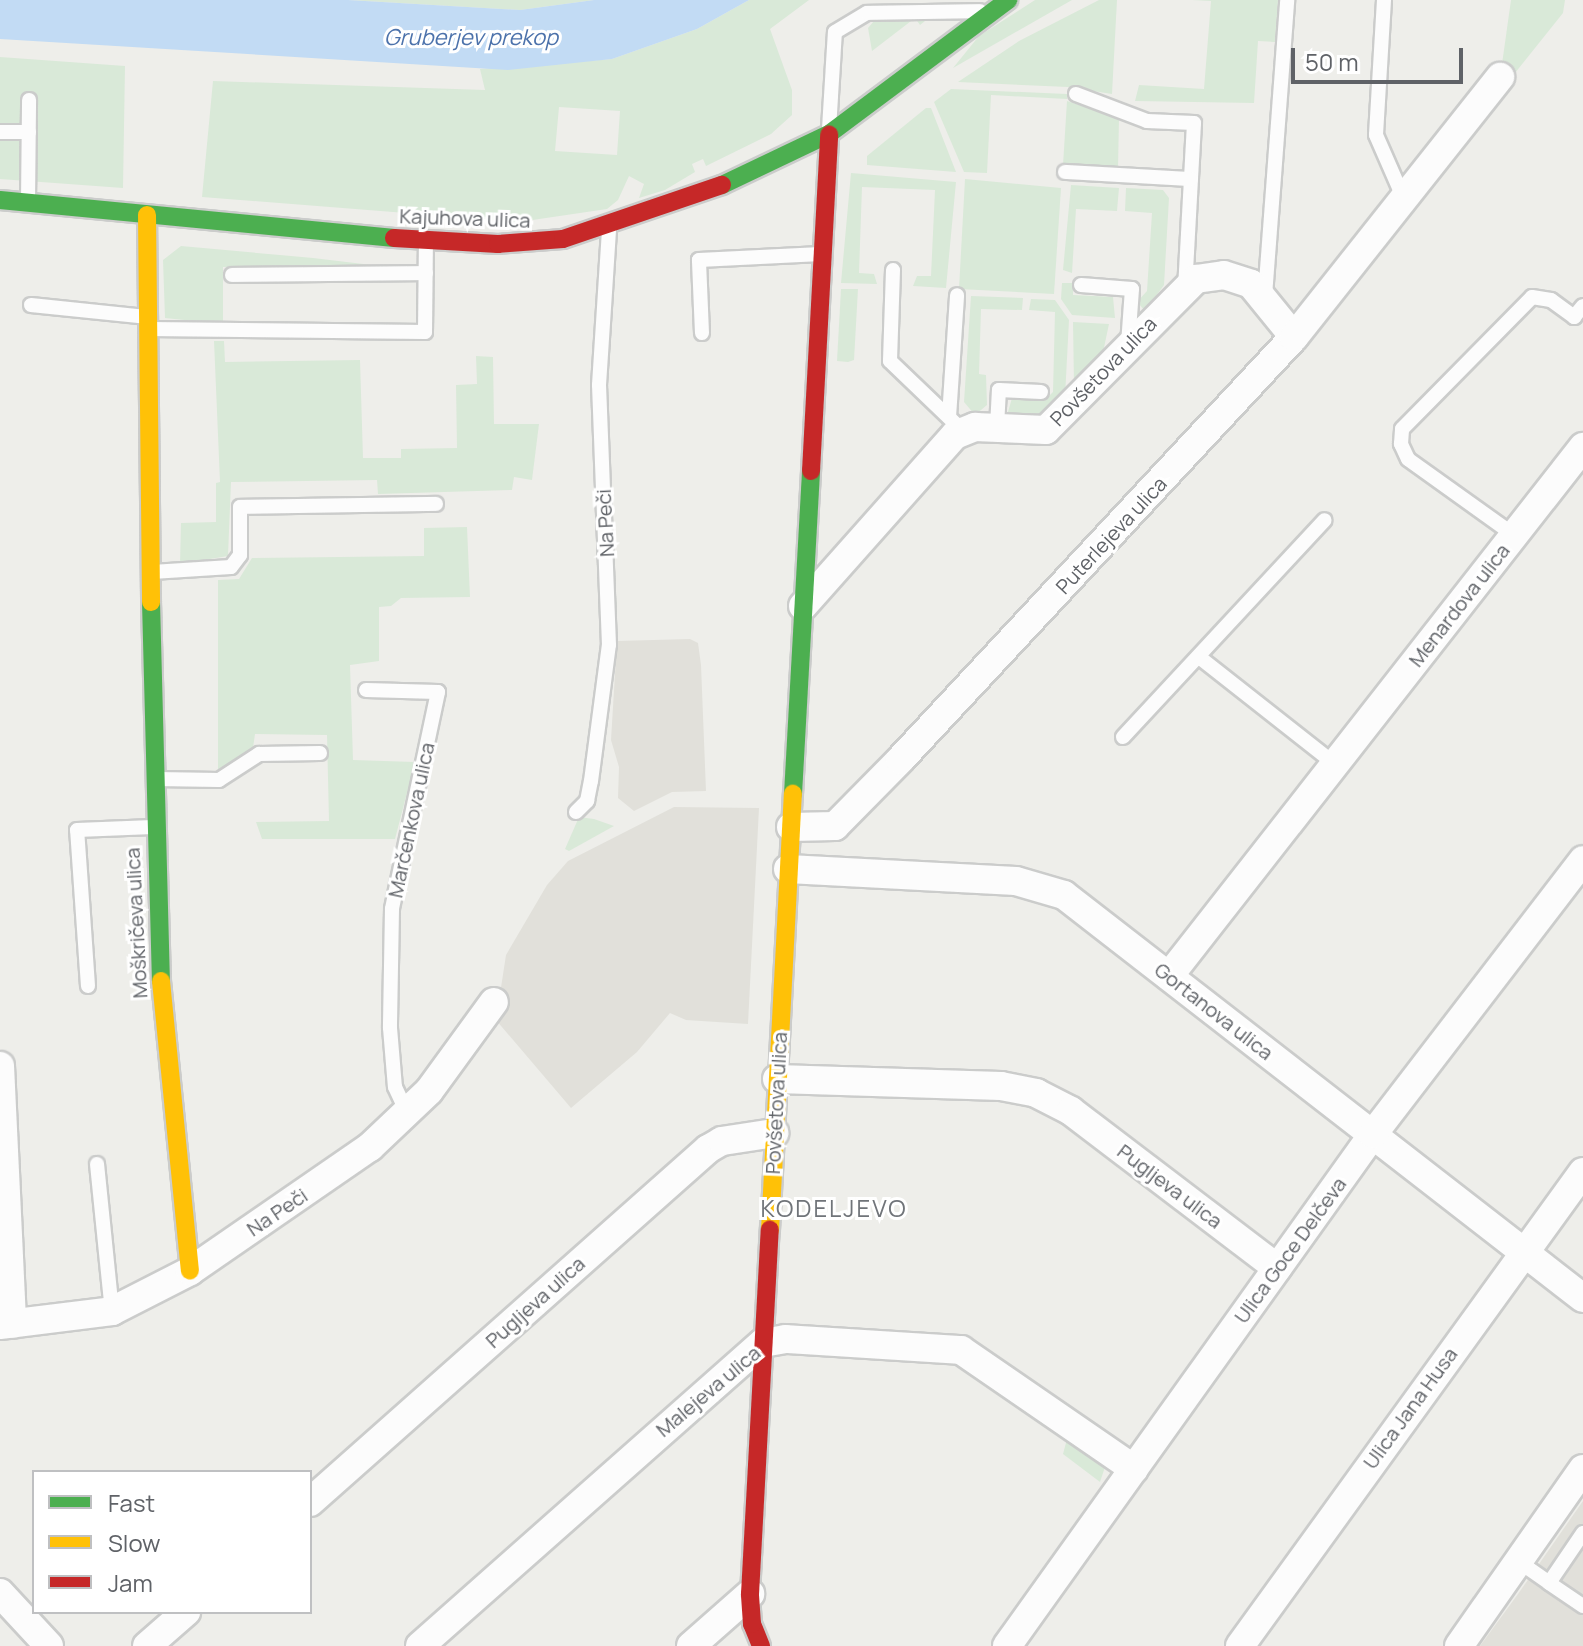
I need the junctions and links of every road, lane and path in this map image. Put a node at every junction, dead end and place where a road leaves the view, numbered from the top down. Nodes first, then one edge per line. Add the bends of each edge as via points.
1 (1008, 0) edge
2 (1287, 0) edge
3 (1384, 0) edge
4 (992, 12) junction
5 (1500, 77) dead end
6 (1076, 94) dead end
7 (29, 100) dead end
8 (0, 132) edge
9 (29, 132) junction
10 (829, 134) junction
11 (1065, 172) dead end
12 (1191, 179) junction
13 (1404, 199) junction
14 (0, 200) edge
15 (28, 203) junction
16 (147, 215) junction
17 (609, 229) junction
18 (426, 241) junction
19 (822, 254) junction
20 (893, 270) dead end
21 (426, 273) junction
22 (232, 275) dead end
23 (1081, 285) dead end
24 (1185, 287) junction
25 (957, 295) dead end
26 (1265, 297) junction
27 (31, 305) dead end
28 (1583, 306) edge
29 (148, 323) junction
30 (702, 333) dead end
31 (1294, 337) junction
32 (1128, 346) junction
33 (1041, 392) dead end
34 (956, 424) junction
35 (997, 427) junction
36 (1583, 447) edge
37 (436, 504) dead end
38 (1325, 520) dead end
39 (1514, 535) junction
40 (150, 572) junction
41 (803, 606) junction
42 (1199, 657) junction
43 (366, 690) dead end
44 (1123, 737) dead end
45 (320, 753) dead end
46 (1335, 764) junction
47 (152, 779) junction
48 (576, 812) dead end
49 (153, 827) junction
50 (791, 827) junction
51 (1583, 860) edge
52 (788, 869) junction
53 (1169, 976) junction
54 (88, 986) dead end
55 (494, 1002) dead end
56 (0, 1066) edge
57 (777, 1079) junction
58 (407, 1113) junction
59 (774, 1133) junction
60 (1373, 1134) junction
61 (97, 1164) dead end
62 (1583, 1172) edge
63 (1523, 1250) junction
64 (1277, 1268) junction
65 (190, 1271) junction
66 (1583, 1298) edge
67 (112, 1311) junction
68 (6, 1325) edge
69 (763, 1343) junction
70 (1134, 1469) junction
71 (1583, 1469) edge
72 (312, 1500) edge
73 (1583, 1533) edge
74 (1518, 1561) junction
75 (1549, 1583) junction
76 (0, 1593) edge
77 (750, 1594) junction
78 (1583, 1606) edge
79 (184, 1614) edge
80 (49, 1646) edge
81 (147, 1646) edge
82 (420, 1646) edge
83 (691, 1646) edge
84 (761, 1646) edge
85 (1007, 1646) edge
86 (1240, 1646) edge
87 (1459, 1646) edge

1 - 4 street, Kajuhova ulica
2 - 26 lane
3 - 13 lane via 1376,135
4 - 10 street, Kajuhova ulica
4 - 10 lane via 867,13 835,32
5 - 13 street, Puterlejeva ulica
6 - 12 lane via 1147,121 1194,123
7 - 9 lane
8 - 9 lane
9 - 15 lane
10 - 17 street, Kajuhova ulica via 700,196
10 - 19 street, Povšetova ulica
11 - 12 lane
12 - 24 lane
13 - 31 street, Puterlejeva ulica
14 - 15 street, Kajuhova ulica
15 - 16 street, Kajuhova ulica
16 - 18 street, Kajuhova ulica
16 - 29 street, Moškričeva ulica
17 - 18 street, Kajuhova ulica via 531,243
17 - 48 lane, Na Peči via 599,385 609,645 591,781 587,801
18 - 21 lane
19 - 30 lane via 699,260
19 - 41 street, Povšetova ulica
20 - 34 lane via 890,361
21 - 22 lane
21 - 29 lane via 425,332
23 - 32 lane via 1132,289
24 - 26 street, Povšetova ulica via 1206,275 1224,275 1251,284
24 - 32 street, Povšetova ulica
25 - 34 lane
26 - 31 street, Povšetova ulica
27 - 29 lane
28 - 39 lane via 1574,317 1551,300 1532,297 1402,429 1408,459
29 - 40 street, Moškričeva ulica
31 - 50 street, Puterlejeva ulica via 839,824 826,829
32 - 35 street, Povšetova ulica via 1046,430
33 - 35 lane via 999,390
34 - 35 street, Povšetova ulica
34 - 41 street
36 - 39 street, Menardova ulica
37 - 40 lane via 240,507 240,555 231,567
38 - 42 lane
39 - 46 street, Menardova ulica
40 - 47 street, Moškričeva ulica
41 - 50 street, Povšetova ulica
42 - 44 lane
42 - 46 lane
43 - 58 lane, Marčenkova ulica via 438,692 392,909 390,1028 395,1087
45 - 47 lane via 259,754 219,780
46 - 53 street, Menardova ulica
47 - 49 street, Moškričeva ulica
49 - 54 lane via 77,830
49 - 65 street, Moškričeva ulica via 163,1011
50 - 52 street, Povšetova ulica
51 - 60 street, Ulica Goce Delčeva
52 - 53 street, Gortanova ulica via 1044,886 1064,895
52 - 57 street, Povšetova ulica
53 - 60 street, Gortanova ulica
55 - 58 street, Na Peči
56 - 68 street
57 - 59 street, Povšetova ulica
57 - 64 street, Pugljeva ulica via 1001,1086 1036,1093 1071,1111
58 - 65 street, Na Peči via 370,1147
59 - 69 street, Povšetova ulica
59 - 72 street, Pugljeva ulica via 722,1141 708,1149
60 - 63 street, Gortanova ulica
60 - 64 street, Ulica Goce Delčeva
61 - 67 lane
62 - 63 street, Ulica Jana Husa
63 - 66 street, Gortanova ulica
63 - 86 street, Ulica Jana Husa
64 - 70 street, Ulica Goce Delčeva
65 - 67 street, Na Peči
67 - 68 street, Na Peči
69 - 70 street, Malejeva ulica via 786,1339 961,1350
69 - 77 street, Povšetova ulica
69 - 82 street, Malejeva ulica
70 - 85 street, Ulica Goce Delčeva
71 - 74 street
73 - 75 lane
74 - 75 lane
74 - 87 street
75 - 78 lane
76 - 80 street
77 - 83 street
77 - 84 street, Povšetova ulica via 752,1624
79 - 81 street

